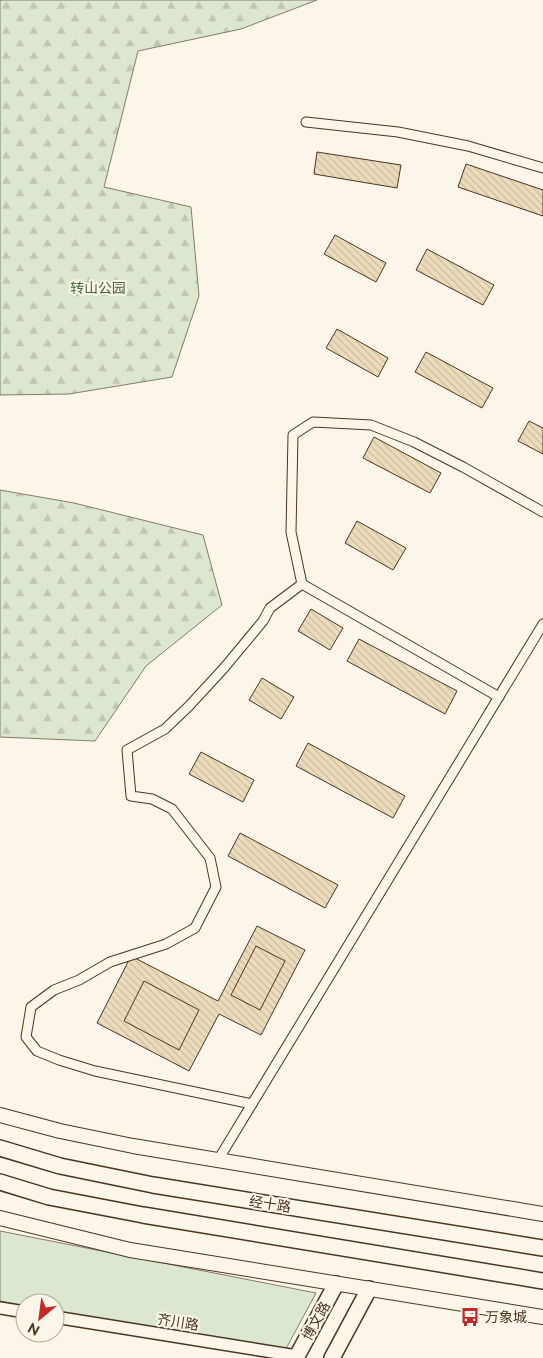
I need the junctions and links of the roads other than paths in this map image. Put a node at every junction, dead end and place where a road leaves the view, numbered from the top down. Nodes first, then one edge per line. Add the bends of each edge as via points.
1 (306, 122) dead end
2 (543, 168) edge
3 (543, 512) edge
4 (302, 584) junction
5 (543, 624) edge
6 (499, 697) junction
7 (252, 1104) junction
8 (0, 1115) edge
9 (0, 1148) edge
10 (218, 1160) junction
11 (0, 1182) edge
12 (543, 1214) edge
13 (0, 1218) edge
14 (543, 1248) edge
15 (543, 1281) edge
16 (336, 1284) junction
17 (369, 1289) junction
18 (0, 1308) edge
19 (15, 1310) edge
20 (543, 1317) edge
21 (65, 1319) edge
22 (296, 1357) edge
23 (332, 1358) edge

1 - 2 street via 398,132 468,146
3 - 4 street via 414,442 371,425 312,422 294,435 291,532
4 - 6 street
4 - 7 street via 270,608 224,668 165,729 127,750 130,796 152,799 172,809 210,858 216,887 195,928 166,944 110,962 54,990 31,1007 26,1037 38,1051 96,1071
5 - 6 street
6 - 7 street
7 - 10 street
8 - 10 main road via 78,1135
9 - 14 main road, 经十路 via 60,1166 153,1184
10 - 12 main road
11 - 15 main road via 49,1197 143,1216
13 - 16 main road via 130,1250
16 - 17 main road
16 - 22 main road, 博文路
17 - 20 main road
17 - 23 main road
18 - 19 street
21 - 22 street, 齐川路

